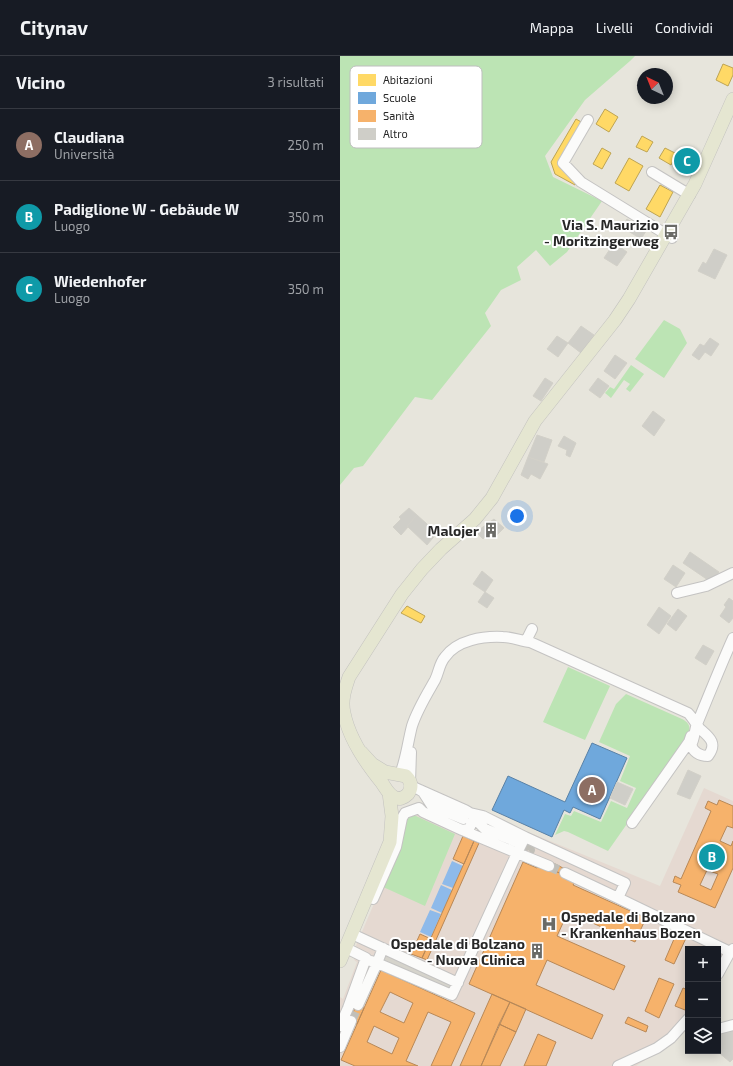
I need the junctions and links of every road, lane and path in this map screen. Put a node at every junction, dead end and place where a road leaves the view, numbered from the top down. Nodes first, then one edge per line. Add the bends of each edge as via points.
1 (733, 99) edge
2 (588, 120) dead end
3 (652, 172) dead end
4 (690, 195) junction
5 (670, 236) junction
6 (733, 573) edge
7 (677, 593) dead end
8 (532, 629) dead end
9 (733, 638) edge
10 (526, 642) junction
11 (342, 693) edge
12 (344, 725) edge
13 (696, 725) junction
14 (361, 752) junction
15 (407, 785) junction
16 (388, 792) junction
17 (432, 806) junction
18 (419, 808) junction
19 (469, 817) junction
20 (632, 823) dead end
21 (465, 830) junction
22 (518, 844) junction
23 (549, 866) tunnel mouth
24 (565, 873) tunnel mouth
25 (618, 898) junction
26 (354, 931) junction
27 (346, 948) junction
28 (383, 948) junction
29 (732, 950) edge
30 (366, 958) junction
31 (340, 961) edge
32 (377, 963) junction
33 (721, 969) edge
34 (458, 983) junction
35 (358, 1005) tunnel mouth
36 (351, 1022) tunnel mouth
37 (685, 1022) edge
38 (733, 1025) edge
39 (340, 1026) edge
40 (721, 1028) edge
41 (340, 1046) edge
42 (618, 1066) edge

1 - 4 main road
2 - 5 street via 563,163 581,182
3 - 4 street
4 - 5 main road
5 - 11 main road via 616,320 535,421 492,498 475,519 422,569 402,594 349,677
6 - 7 street via 706,586
8 - 10 street
9 - 13 street
10 - 13 street via 688,713
10 - 15 street via 490,637 464,642 445,656 411,730
11 - 12 main road
12 - 14 main road
13 - 20 street via 689,742
14 - 15 main road via 376,766
14 - 16 main road
15 - 16 main road via 397,798
15 - 16 main road via 393,776 388,782
15 - 17 street via 423,792
15 - 18 street
15 - 19 street
15 - 26 main road via 400,806 396,836
16 - 26 main road via 392,816 390,842
17 - 18 street
17 - 19 street
18 - 21 street
18 - 26 street via 403,815 396,847 363,920
19 - 21 street
19 - 22 street via 486,829
21 - 22 street
22 - 23 street
22 - 25 street via 625,882
22 - 34 street
24 - 25 street
25 - 29 street
26 - 27 main road
26 - 28 street
27 - 30 street
27 - 31 main road
28 - 32 street
28 - 34 street
29 - 33 street
30 - 32 street
30 - 39 street
32 - 34 street via 452,995
32 - 35 street
36 - 41 street
37 - 42 street via 671,1038 657,1048
38 - 40 street

